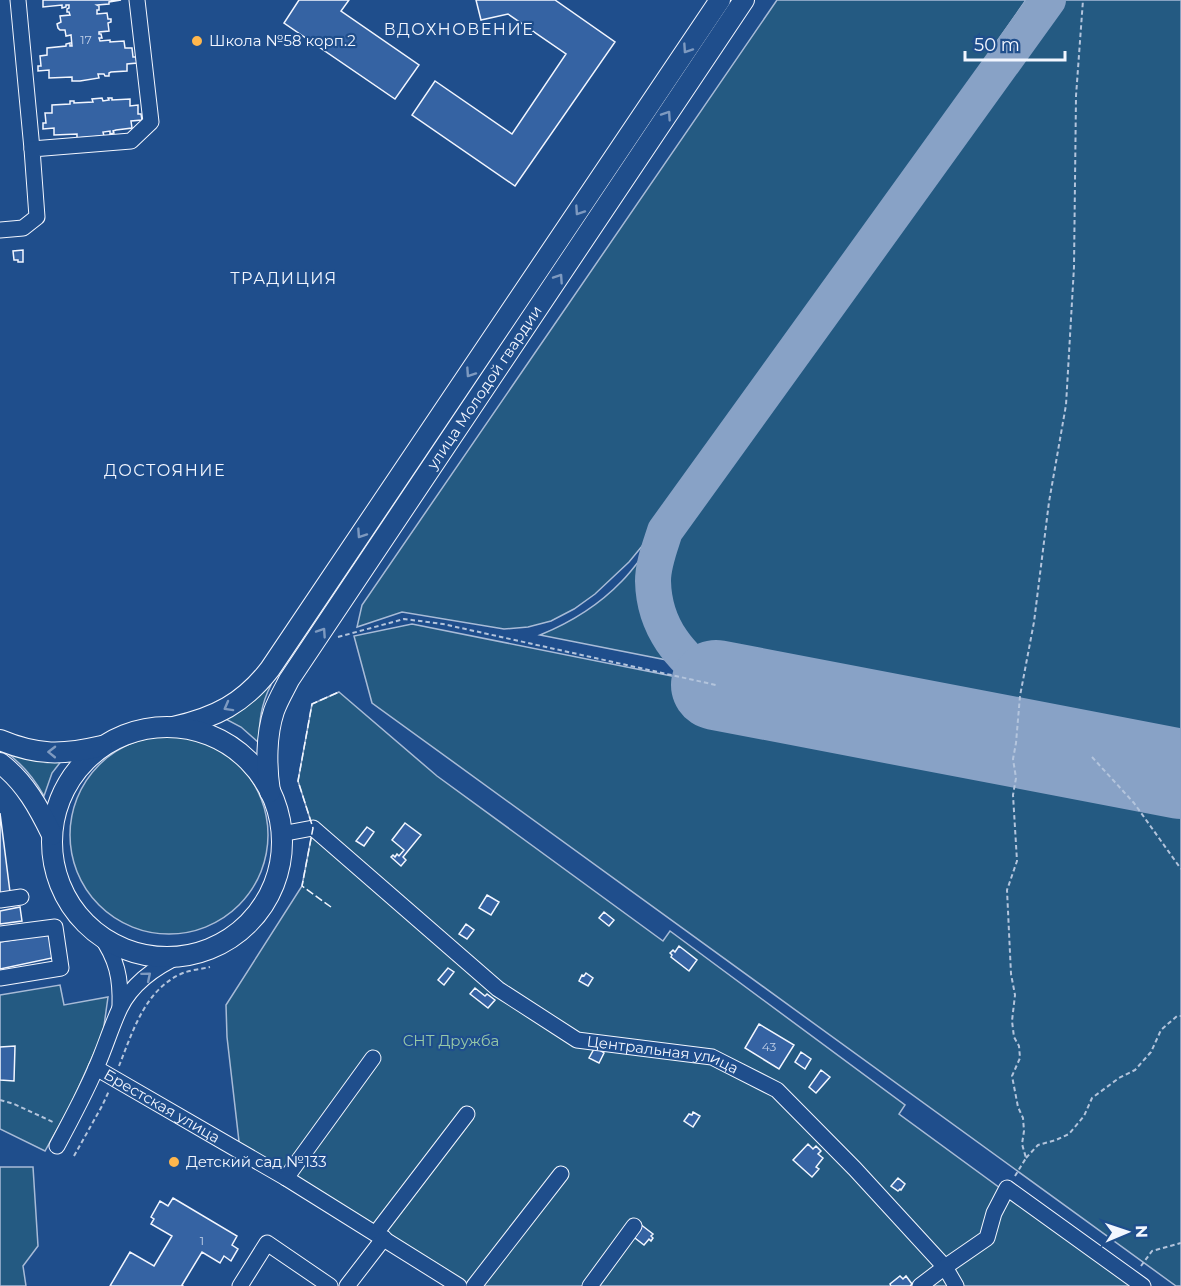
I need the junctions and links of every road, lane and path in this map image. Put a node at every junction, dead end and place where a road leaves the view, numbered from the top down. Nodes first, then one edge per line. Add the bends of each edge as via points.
1 (18, 0) edge
2 (137, 0) edge
3 (719, 0) edge
4 (744, 0) edge
5 (1083, 0) edge
6 (32, 149) junction
7 (0, 230) edge
8 (330, 639) dead end
9 (716, 685) dead end
10 (173, 727) junction
11 (0, 740) edge
12 (105, 745) junction
13 (1092, 757) dead end
14 (0, 763) edge
15 (270, 792) junction
16 (281, 834) junction
17 (52, 835) junction
18 (1181, 869) edge
19 (21, 897) dead end
20 (0, 900) edge
21 (0, 934) edge
22 (100, 935) junction
23 (182, 956) junction
24 (210, 967) dead end
25 (0, 978) edge
26 (120, 1007) junction
27 (1181, 1016) edge
28 (373, 1058) dead end
29 (96, 1068) junction
30 (114, 1078) junction
31 (0, 1100) edge
32 (467, 1114) dead end
33 (67, 1128) junction
34 (57, 1146) dead end
35 (74, 1156) dead end
36 (1026, 1158) junction
37 (561, 1174) dead end
38 (286, 1178) junction
39 (1007, 1188) junction
40 (634, 1226) dead end
41 (380, 1236) junction
42 (1181, 1243) edge
43 (945, 1267) junction
44 (1140, 1284) edge
45 (240, 1286) edge
46 (330, 1286) edge
47 (347, 1286) edge
48 (459, 1286) edge
49 (474, 1286) edge
50 (590, 1286) edge
51 (920, 1286) edge
52 (956, 1286) edge

1 - 6 street
2 - 6 street via 151,122 132,141
3 -> 10 main road, улица Молодой гвардии via 270,669 253,690 226,709
15 -> 4 main road, улица Молодой гвардии via 271,725 289,680
5 - 36 path via 1066,405 1020,696 1013,759 1017,861 1006,890 1011,974 1016,994 1012,1022 1020,1058 1012,1076 1023,1118
6 - 7 street via 37,217 23,228
8 - 9 path via 404,620 443,624
10 - 12 main road via 144,729
10 - 15 main road via 201,732 227,744 250,762
12 -> 11 main road via 73,752 38,752
12 - 17 main road via 82,764 66,787
13 - 18 path via 1134,804
14 - 17 main road via 27,790
15 - 16 main road
16 - 23 main road via 276,876 256,914 223,942
16 - 43 street, Центральная улица via 313,828 498,989 577,1040 712,1057 777,1090
17 - 22 main road via 54,864 63,891 79,915
19 - 20 street
21 - 25 street via 55,927 61,968
22 - 23 main road via 139,953
22 - 26 street via 116,963
26 -> 23 street via 150,972
24 - 30 path via 184,973 154,994 140,1014
26 - 29 street
27 - 36 path via 1161,1030 1151,1052 1135,1070 1092,1098 1069,1134 1038,1145
28 - 38 street
29 - 30 street, Брестская улица
29 - 33 street
30 - 35 path
30 - 38 street, Брестская улица
31 - 33 path
32 - 41 street
33 - 34 street
36 - 39 path
37 - 49 street
38 - 41 street, Брестская улица
39 - 43 street via 987,1238
39 - 44 street
40 - 50 street
41 - 47 street
41 - 48 street, Брестская улица
42 - 44 path via 1152,1251 1138,1270
43 - 51 street
43 - 52 street, Центральная улица
45 - 46 street via 267,1243

